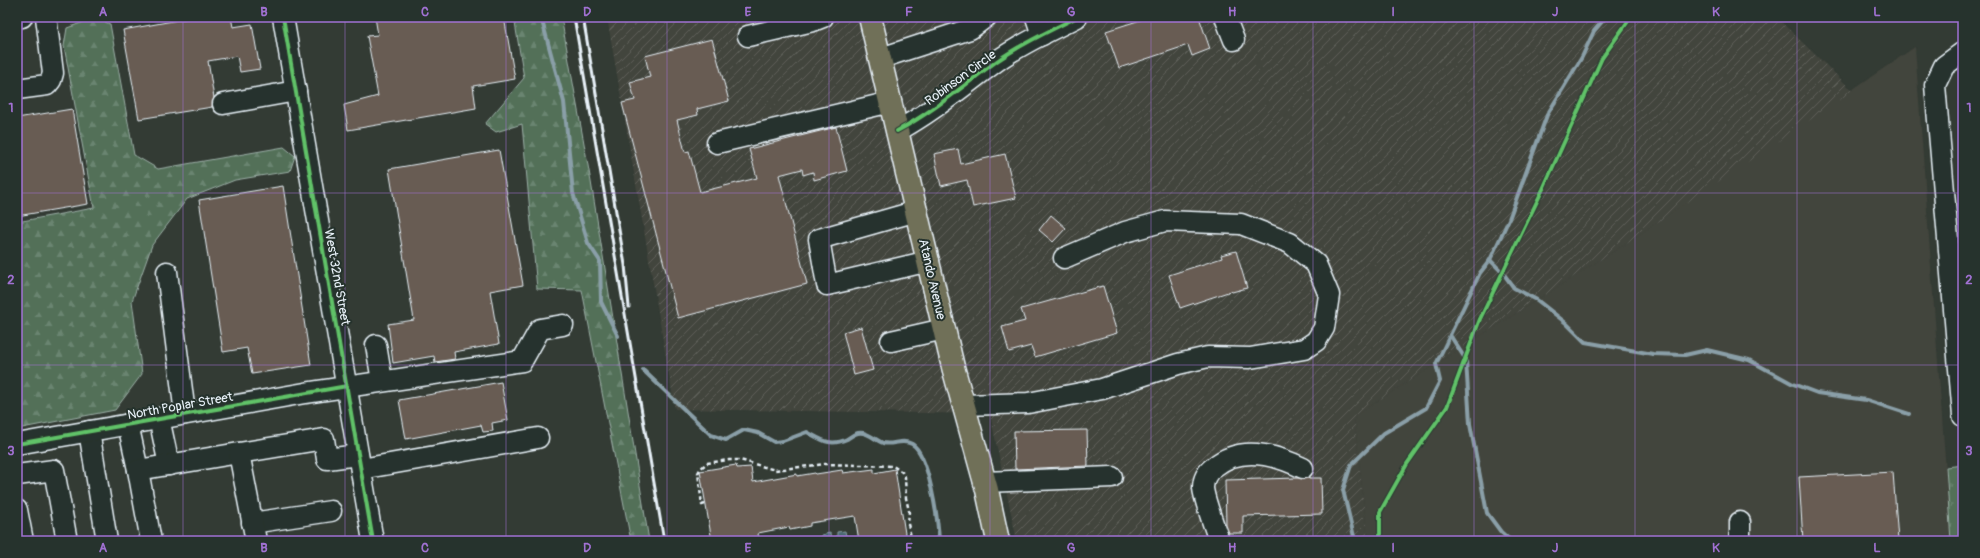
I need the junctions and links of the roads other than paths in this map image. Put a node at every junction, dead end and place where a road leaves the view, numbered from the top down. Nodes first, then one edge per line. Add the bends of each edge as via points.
1 (22, 17) edge
2 (46, 17) edge
3 (283, 17) edge
4 (822, 17) edge
5 (870, 17) edge
6 (986, 17) edge
7 (1077, 17) edge
8 (1225, 17) edge
9 (17, 18) edge
10 (1039, 26) edge
11 (748, 36) dead end
12 (1234, 40) dead end
13 (1963, 52) edge
14 (881, 58) junction
15 (17, 89) edge
16 (296, 91) junction
17 (891, 102) junction
18 (223, 104) dead end
19 (897, 131) junction
20 (717, 143) dead end
21 (917, 211) junction
22 (1064, 258) dead end
23 (929, 261) junction
24 (167, 272) dead end
25 (563, 324) dead end
26 (944, 329) junction
27 (891, 341) dead end
28 (376, 345) dead end
29 (382, 381) junction
30 (347, 386) junction
31 (1962, 389) edge
32 (963, 405) junction
33 (185, 414) junction
34 (1963, 416) edge
35 (160, 418) junction
36 (128, 424) junction
37 (89, 431) junction
38 (538, 438) dead end
39 (17, 444) edge
40 (239, 453) junction
41 (360, 462) junction
42 (169, 465) junction
43 (1303, 468) dead end
44 (138, 470) junction
45 (17, 475) edge
46 (1112, 477) dead end
47 (984, 482) junction
48 (17, 510) edge
49 (331, 511) dead end
50 (254, 532) edge
51 (23, 541) edge
52 (68, 541) edge
53 (107, 541) edge
54 (151, 541) edge
55 (373, 541) edge
56 (998, 541) edge
57 (1219, 541) edge

1 - 9 street
2 - 15 street via 53,73 51,80 48,85
3 - 16 street, West 32nd Street
4 - 11 street
5 - 14 main road, Atando Avenue
6 - 14 street via 970,30
7 - 10 street, Robinson Circle
8 - 12 street
10 - 19 street, Robinson Circle via 942,103
13 - 31 street via 1944,66 1935,85
14 - 17 main road, Atando Avenue
16 - 18 street
16 - 30 street, West 32nd Street
17 - 19 main road, Atando Avenue
17 - 20 street
19 - 21 main road, Atando Avenue
21 - 23 main road, Atando Avenue
21 - 23 street via 819,239 827,284
22 - 32 street via 1125,232 1165,221 1241,224 1290,243 1316,264 1329,296 1324,328 1316,341 1304,349 1250,358 1208,357 1102,389 1028,403
23 - 26 main road, Atando Avenue
24 - 33 street
25 - 29 street, North Poplar Street via 540,328 522,361
26 - 27 street
26 - 32 main road, Atando Avenue
28 - 29 street
29 - 30 street, North Poplar Street
30 - 33 street, North Poplar Street
30 - 41 street, West 32nd Street
31 - 34 street
32 - 47 main road, Atando Avenue
33 - 35 street, North Poplar Street
35 - 36 street, North Poplar Street
35 - 42 street
36 - 37 street, North Poplar Street
36 - 44 street
37 - 39 street, North Poplar Street
37 - 53 street
38 - 41 street
40 - 41 street via 324,439 327,459
40 - 42 street
40 - 50 street
41 - 55 street, West 32nd Street
42 - 44 street
43 - 57 street via 1287,460 1257,453 1236,454 1223,459 1206,472 1203,487
44 - 54 street
45 - 52 street via 54,470
46 - 47 street
47 - 56 main road, Atando Avenue
48 - 51 street
49 - 50 street

